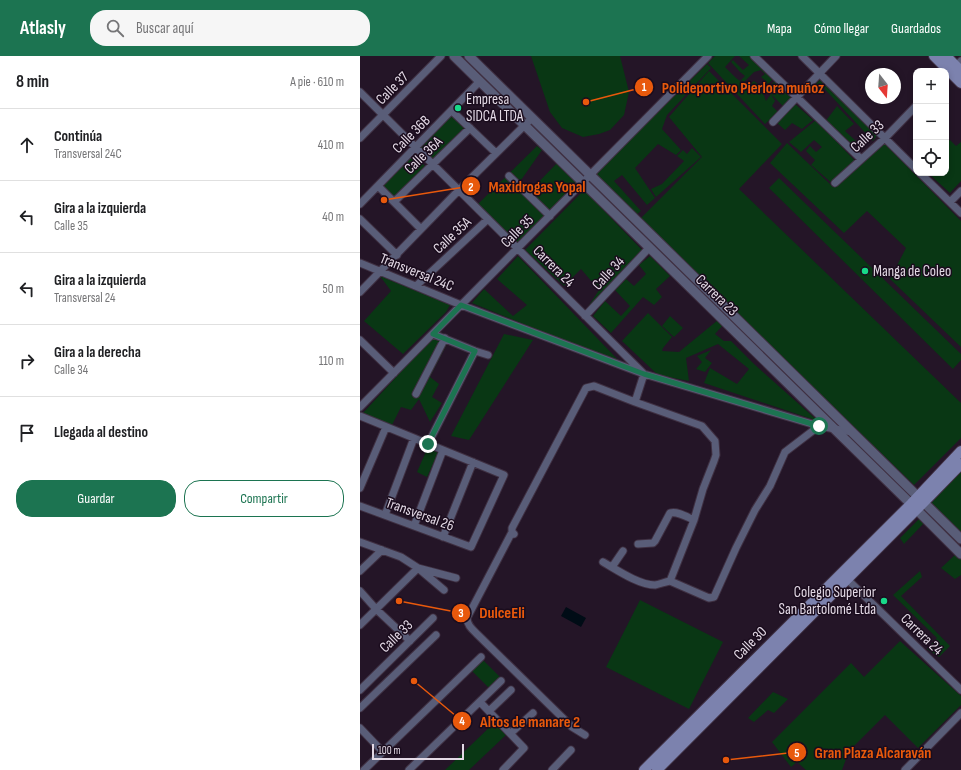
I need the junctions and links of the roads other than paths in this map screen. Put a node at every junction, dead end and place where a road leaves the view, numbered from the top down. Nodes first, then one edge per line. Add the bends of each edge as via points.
1 (442, 56) edge
2 (454, 56) edge
3 (469, 56) edge
4 (708, 56) edge
5 (754, 56) edge
6 (802, 56) edge
7 (836, 56) edge
8 (934, 56) edge
9 (946, 56) edge
10 (955, 69) edge
11 (819, 73) junction
12 (480, 81) junction
13 (961, 82) edge
14 (360, 92) edge
15 (796, 97) junction
16 (913, 109) edge
17 (452, 111) junction
18 (383, 115) junction
19 (532, 118) junction
20 (773, 122) dead end
21 (525, 125) junction
22 (470, 128) junction
23 (360, 138) edge
24 (885, 138) junction
25 (416, 148) junction
26 (496, 153) junction
27 (861, 159) junction
28 (433, 164) junction
29 (913, 166) edge
30 (591, 175) junction
31 (509, 176) dead end
32 (923, 176) edge
33 (583, 183) junction
34 (835, 183) dead end
35 (378, 186) junction
36 (459, 190) junction
37 (961, 191) edge
38 (395, 201) junction
39 (950, 202) junction
40 (360, 204) edge
41 (961, 213) edge
42 (550, 216) junction
43 (360, 219) edge
44 (488, 219) junction
45 (421, 229) junction
46 (518, 248) junction
47 (649, 248) junction
48 (397, 255) junction
49 (360, 263) edge
50 (381, 272) junction
51 (416, 286) junction
52 (360, 292) edge
53 (461, 305) junction
54 (585, 316) junction
55 (433, 334) junction
56 (445, 338) junction
57 (360, 340) edge
58 (475, 351) junction
59 (488, 354) dead end
60 (394, 373) junction
61 (644, 374) junction
62 (416, 394) dead end
63 (636, 402) junction
64 (360, 407) edge
65 (360, 416) edge
66 (819, 426) junction
67 (386, 427) junction
68 (834, 429) junction
69 (852, 432) junction
70 (414, 438) junction
71 (428, 444) junction
72 (443, 450) junction
73 (961, 451) edge
74 (473, 462) junction
75 (961, 464) edge
76 (360, 488) edge
77 (918, 503) junction
78 (360, 506) edge
79 (385, 515) junction
80 (694, 520) junction
81 (414, 526) junction
82 (442, 537) junction
83 (961, 539) edge
84 (360, 542) edge
85 (638, 544) dead end
86 (382, 550) junction
87 (623, 551) dead end
88 (961, 554) edge
89 (603, 562) dead end
90 (612, 567) junction
91 (418, 568) junction
92 (360, 571) edge
93 (456, 578) dead end
94 (848, 580) junction
95 (670, 581) junction
96 (444, 590) dead end
97 (360, 591) edge
98 (376, 609) junction
99 (433, 618) dead end
100 (360, 625) edge
101 (436, 635) dead end
102 (410, 641) junction
103 (481, 657) dead end
104 (501, 681) dead end
105 (360, 690) edge
106 (511, 690) dead end
107 (961, 690) edge
108 (480, 702) junction
109 (360, 708) edge
110 (489, 711) junction
111 (533, 713) dead end
112 (961, 713) edge
113 (360, 728) edge
114 (511, 734) junction
115 (584, 735) dead end
116 (572, 750) dead end
117 (382, 751) junction
118 (364, 770) edge
119 (409, 770) edge
120 (503, 770) edge
121 (552, 770) edge
122 (644, 770) edge
123 (658, 770) edge
124 (905, 770) edge

1 - 18 street, Calle 37
2 - 12 street, Carrera 23
3 - 19 street, Carrera 23
4 - 30 street, Calle 35
5 - 15 street
6 - 11 street
7 - 11 street
8 - 10 main road
9 - 10 main road
10 - 13 main road
11 - 15 street
11 - 24 street
12 - 17 street, Calle 36B
12 - 21 street, Carrera 23
14 - 18 street, Carrera 24
15 - 20 street
15 - 27 street
16 - 24 street, Calle 33
17 - 22 street
17 - 25 street, Calle 36B
18 - 23 street, Calle 37
18 - 25 street, Carrera 24
19 - 21 street
19 - 30 street, Carrera 23
21 - 26 street
21 - 33 street, Carrera 23
22 - 26 street
22 - 28 street, Calle 36A
24 - 27 street, Calle 33
24 - 29 street
25 - 28 street, Carrera 24
25 - 35 street, Calle 36B
26 - 36 street
27 - 34 street, Calle 33
28 - 36 street, Carrera 24
28 - 38 street, Calle 36A
30 - 33 street, Calle 35
30 - 69 street, Carrera 23
31 - 42 street
32 - 39 street
33 - 42 street, Calle 35
33 - 47 street, Carrera 23
35 - 38 street
35 - 40 street, Calle 36B
36 - 44 street, Carrera 24
36 - 45 street
37 - 39 street
38 - 45 street
39 - 41 street
42 - 46 street, Calle 35
43 - 48 street
44 - 46 street, Carrera 24
44 - 51 street, Calle 35A
45 - 48 street
46 - 53 street, Calle 35
46 - 54 street, Carrera 24
47 - 54 street, Calle 34
47 - 68 street, Carrera 23
48 - 50 street
49 - 50 street, Transversal 24C
50 - 51 street, Transversal 24C
50 - 52 street
51 - 53 street, Transversal 24C
53 - 55 street, Calle 35
53 - 61 street, Transversal 24C
54 - 61 street, Carrera 24
55 - 56 street
55 - 60 street, Calle 35
56 - 58 street
56 - 62 street
57 - 60 street
58 - 59 street
58 - 71 street
60 - 64 street, Calle 35
61 - 63 street
61 - 66 street, Transversal 24C
63 - 80 street via 702,426 716,441 716,454
63 - 115 street via 594,386 586,388 512,528 514,533 467,618 470,627 572,727
65 - 67 street
66 - 68 street, Transversal 24C
66 - 95 street via 785,452 770,486 736,548 714,598
67 - 70 street
67 - 76 street
68 - 69 street, Transversal 24C
68 - 77 street, Carrera 23
69 - 77 street, Carrera 23
70 - 71 street
70 - 79 street
71 - 72 street
72 - 74 street
72 - 81 street
73 - 77 main road, Calle 30
74 - 82 street
74 - 82 street, Transversal 26 via 504,475 471,547
75 - 77 main road, Calle 30
77 - 83 street, Carrera 23
77 - 88 street, Carrera 23
77 - 94 main road, Calle 30
77 - 122 main road, Calle 30
78 - 79 street, Transversal 26
79 - 81 street, Transversal 26
80 - 85 street via 676,512 670,513 653,543
80 - 95 street
81 - 82 street, Transversal 26
84 - 86 street
86 - 91 street via 401,557
86 - 92 street
87 - 90 street
89 - 90 street
90 - 95 street via 649,584
91 - 93 street
91 - 96 street
91 - 98 street
94 - 107 street, Carrera 24
94 - 123 main road, Calle 30
97 - 98 street
98 - 100 street
98 - 102 street
99 - 102 street, Calle 33
101 - 109 street
102 - 105 street, Calle 33
103 - 117 street
104 - 108 street
106 - 110 street
108 - 110 street
108 - 119 street
110 - 114 street
111 - 114 street
112 - 124 street
113 - 117 street
114 - 120 street via 524,749
116 - 121 street
117 - 118 street

